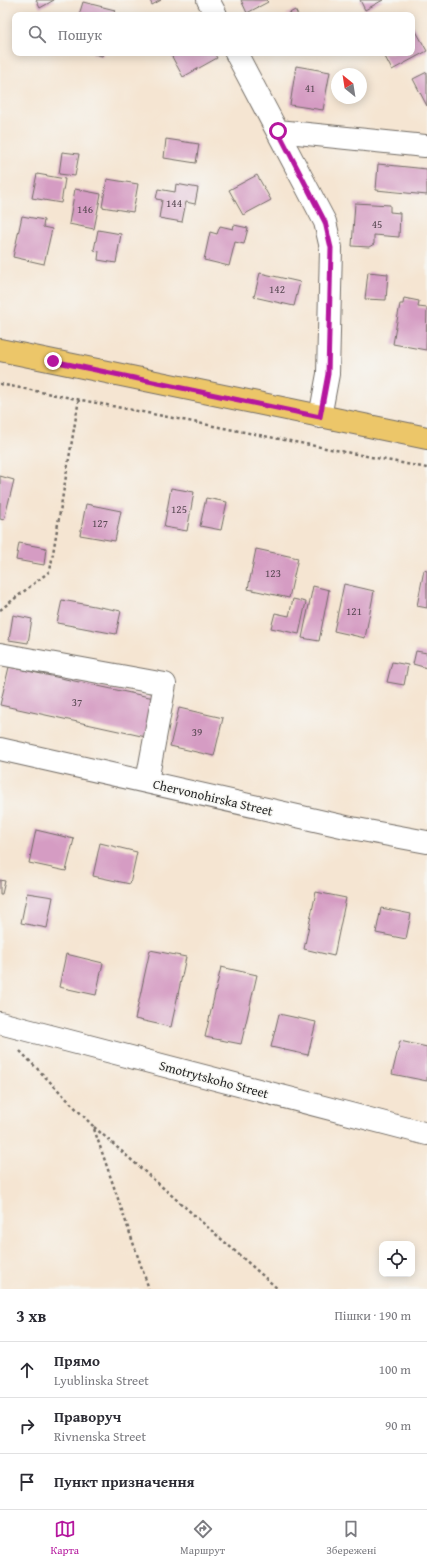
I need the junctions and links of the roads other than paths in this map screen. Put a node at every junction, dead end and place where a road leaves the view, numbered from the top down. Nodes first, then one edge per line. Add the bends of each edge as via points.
1 (208, 0) edge
2 (214, 12) edge
3 (238, 56) edge
4 (278, 131) junction
5 (425, 146) dead end
6 (0, 350) edge
7 (320, 417) junction
8 (427, 438) edge
9 (0, 654) edge
10 (0, 749) edge
11 (147, 781) junction
12 (427, 842) edge
13 (0, 1023) edge
14 (427, 1134) edge

1 - 2 street
3 - 4 street
4 - 5 street
4 - 7 street via 325,222 331,248 328,374
6 - 7 main road
7 - 8 main road
9 - 11 street via 164,684
10 - 11 street, Chervonohirska Street
11 - 12 street, Chervonohirska Street via 346,827
13 - 14 street, Smotrytskoho Street

